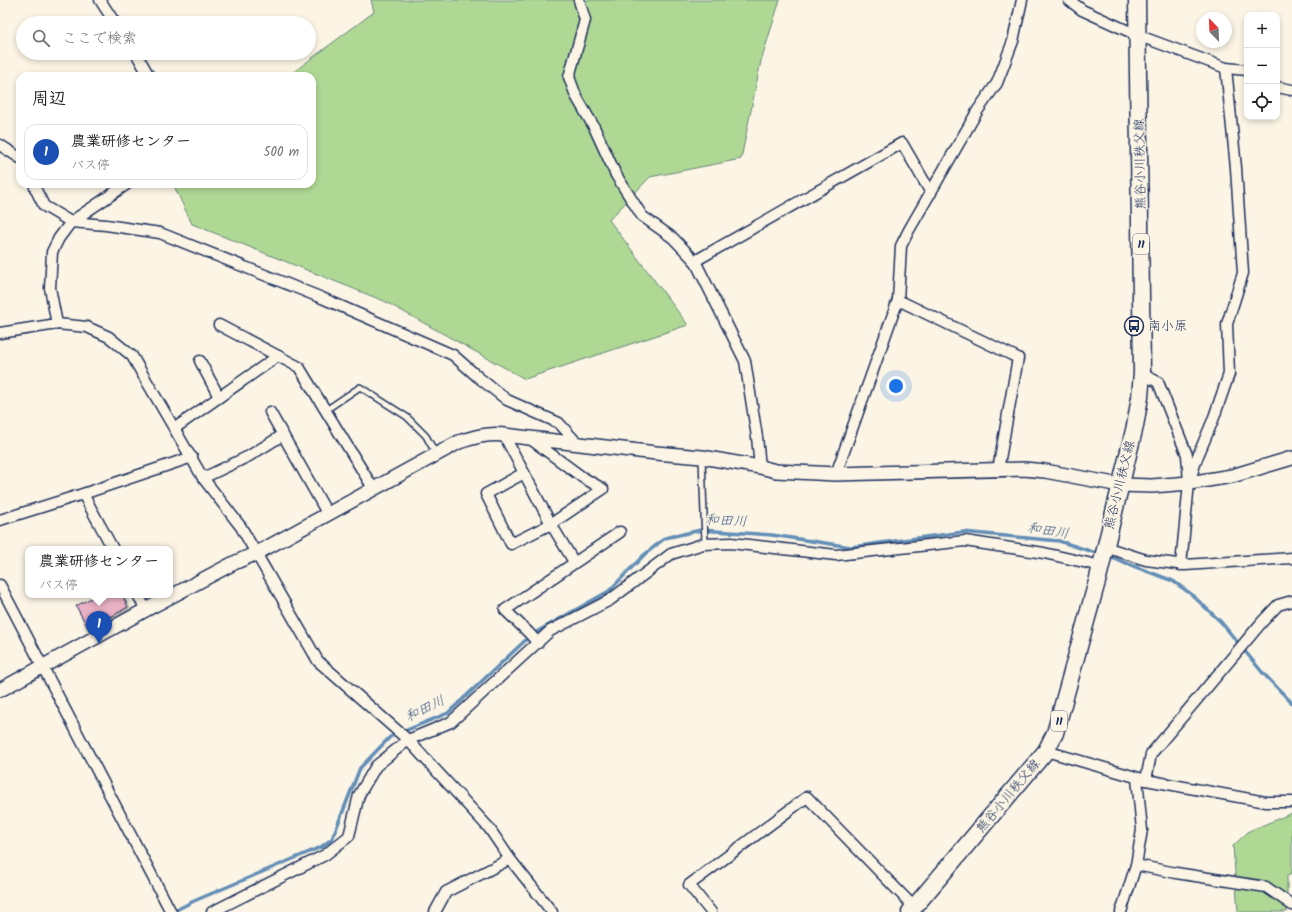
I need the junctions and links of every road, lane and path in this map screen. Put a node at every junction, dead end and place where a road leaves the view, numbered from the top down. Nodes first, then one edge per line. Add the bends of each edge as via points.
1 (100, 0) edge
2 (579, 0) edge
3 (1022, 0) edge
4 (1069, 0) edge
5 (1137, 0) edge
6 (110, 16) edge
7 (1138, 35) junction
8 (140, 60) edge
9 (1226, 68) junction
10 (1244, 70) edge
11 (148, 72) edge
12 (1280, 88) edge
13 (1292, 90) edge
14 (0, 145) edge
15 (16, 155) edge
16 (35, 188) edge
17 (122, 188) edge
18 (931, 193) junction
19 (71, 222) junction
20 (696, 261) junction
21 (898, 300) junction
22 (57, 324) junction
23 (219, 325) dead end
24 (0, 333) edge
25 (278, 356) junction
26 (200, 362) dead end
27 (1142, 374) junction
28 (219, 397) junction
29 (326, 410) junction
30 (270, 412) dead end
31 (175, 428) junction
32 (283, 435) junction
33 (504, 435) junction
34 (529, 438) junction
35 (577, 443) junction
36 (436, 454) junction
37 (192, 457) junction
38 (702, 457) junction
39 (1292, 458) edge
40 (760, 467) junction
41 (998, 470) junction
42 (524, 473) junction
43 (836, 474) junction
44 (203, 478) junction
45 (1189, 483) junction
46 (1120, 485) junction
47 (373, 488) junction
48 (83, 494) junction
49 (328, 513) junction
50 (0, 520) edge
51 (551, 524) junction
52 (620, 532) dead end
53 (705, 543) junction
54 (111, 546) edge
55 (1105, 547) junction
56 (257, 553) junction
57 (1292, 558) edge
58 (574, 562) junction
59 (1181, 565) junction
60 (1101, 566) junction
61 (0, 585) edge
62 (173, 596) edge
63 (140, 598) edge
64 (168, 598) edge
65 (1292, 601) edge
66 (146, 610) junction
67 (538, 643) junction
68 (43, 667) junction
69 (0, 690) edge
70 (408, 740) junction
71 (1046, 751) junction
72 (1142, 779) junction
73 (1292, 802) edge
74 (510, 859) junction
75 (1136, 865) junction
76 (1292, 905) edge
77 (912, 910) edge
78 (171, 912) edge
79 (212, 912) edge
80 (435, 912) edge
81 (552, 912) edge
82 (711, 912) edge
83 (1121, 912) edge

1 - 6 street
2 - 20 street via 586,20 569,77 576,96 594,127 616,175 642,216 673,238
3 - 18 street via 1013,41 997,83 978,110
4 - 7 street via 1082,10
5 - 7 main road, 熊谷小川秩父線 / 11
7 - 9 street
7 - 27 main road, 熊谷小川秩父線 / 11
8 - 11 street
9 - 10 street
9 - 45 street via 1243,273 1227,324 1229,374
12 - 13 street
14 - 15 street
16 - 19 street via 44,206
17 - 19 street
18 - 20 street via 902,143
18 - 21 street via 901,246
19 - 22 street via 52,252 50,288
19 - 35 street via 160,233 322,298 453,355 507,400 559,423
20 - 40 street via 745,361
21 - 41 street via 1018,358
21 - 43 street
22 - 24 street
22 - 31 street via 87,327 109,337 132,356
23 - 25 street
25 - 28 street
25 - 29 street via 299,367
26 - 28 street
27 - 45 street via 1158,382 1187,455
27 - 46 main road, 熊谷小川秩父線 / 11 via 1136,418
28 - 31 street
29 - 36 lane via 360,387 407,417 426,436
29 - 47 street
30 - 32 street
31 - 37 street
32 - 44 street via 249,456
32 - 49 street
33 - 34 street
33 - 36 street via 474,436
33 - 42 street
34 - 35 street
34 - 51 street via 582,477 603,489
35 - 38 street
36 - 47 street
37 - 44 street
37 - 48 street
38 - 40 street
38 - 53 lane
39 - 45 street via 1232,476
40 - 43 street via 776,471
41 - 43 street
41 - 46 street via 1045,471
42 - 51 street
42 - 51 street via 486,494 511,544
44 - 56 street via 241,527
45 - 46 street
45 - 59 street
46 - 55 main road, 熊谷小川秩父線 / 11
47 - 49 street
48 - 50 street
48 - 54 street
49 - 56 street
51 - 58 street
52 - 58 street
53 - 60 street via 731,543 836,556 965,540 1044,553
53 - 67 street via 671,554 610,600 550,631
55 - 59 street via 1146,560
55 - 60 main road, 熊谷小川秩父線 / 11
56 - 62 street
56 - 70 street via 318,660
57 - 59 street
58 - 67 street via 505,610
60 - 71 main road, 熊谷小川秩父線 / 11 via 1055,733
61 - 68 street
63 - 66 street
64 - 66 street
65 - 72 street via 1278,605 1262,622 1152,754
66 - 68 street
67 - 70 street via 451,722
68 - 69 street
68 - 78 street
70 - 74 street via 489,828
70 - 79 street via 376,766 358,795 349,836 325,855
71 - 72 street
71 - 77 main road, 熊谷小川秩父線 / 11
72 - 73 street via 1266,802
72 - 75 street via 1142,830
74 - 80 street via 446,892
74 - 81 street
75 - 76 street via 1266,887
75 - 83 street
77 - 82 street via 807,797 689,885

